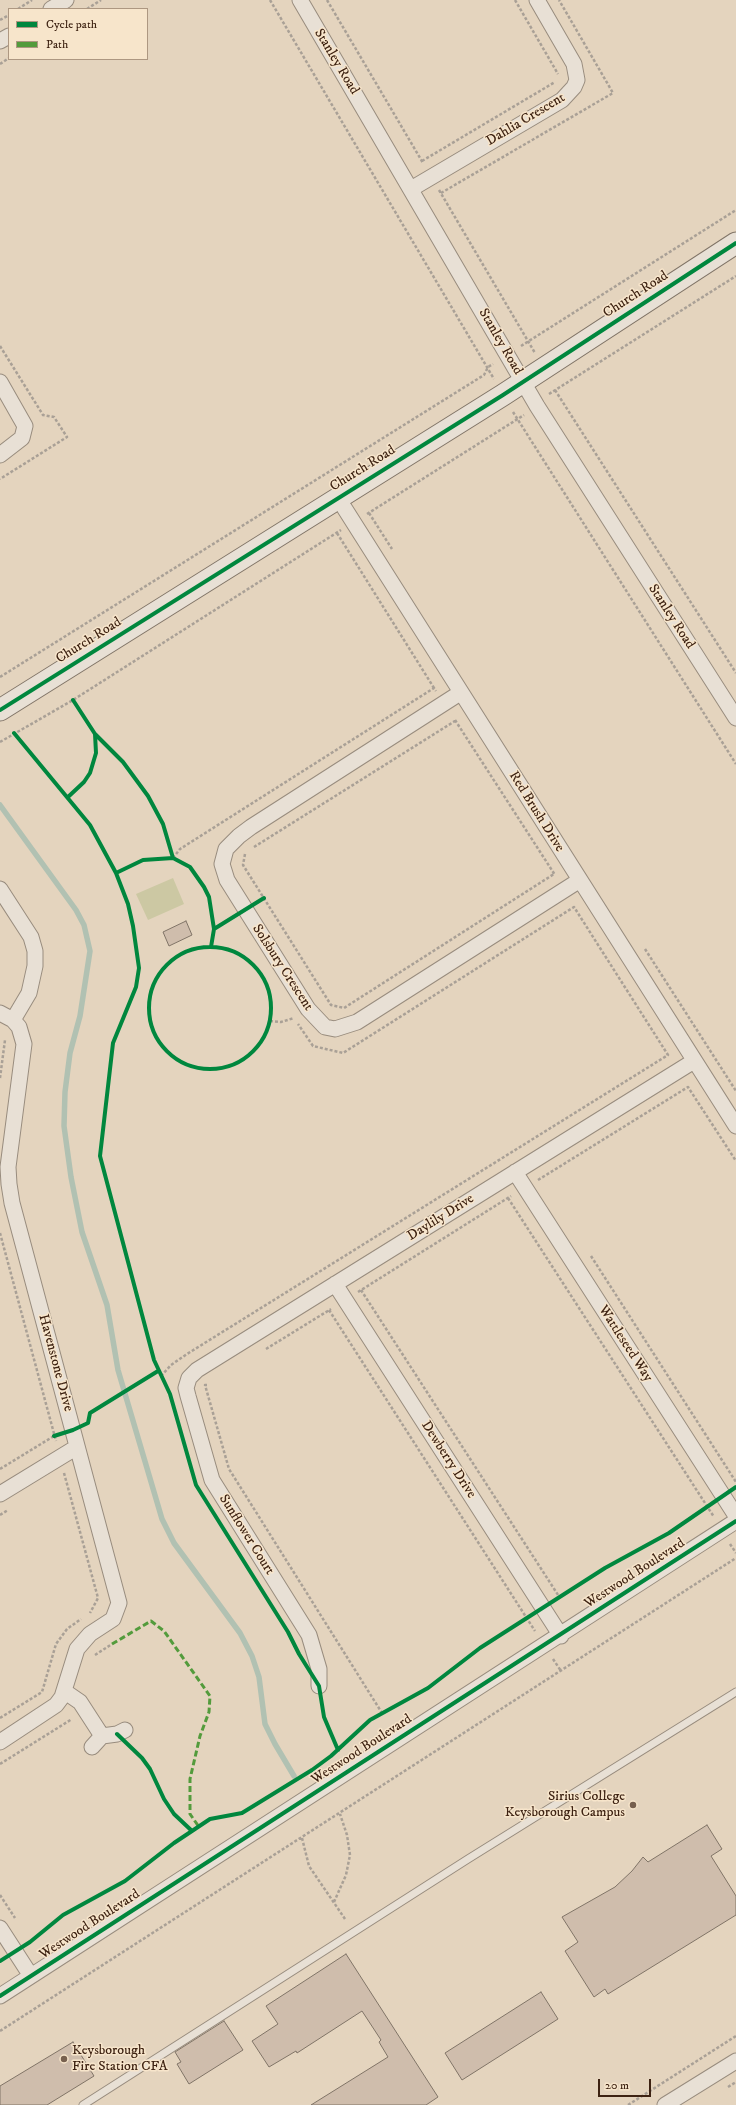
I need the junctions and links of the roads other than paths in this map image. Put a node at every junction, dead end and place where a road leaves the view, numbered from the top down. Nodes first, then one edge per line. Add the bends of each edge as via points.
1 (66, 0) edge
2 (300, 0) edge
3 (537, 0) edge
4 (53, 8) edge
5 (411, 189) junction
6 (736, 243) edge
7 (522, 381) junction
8 (0, 382) edge
9 (0, 455) edge
10 (338, 498) junction
11 (460, 693) junction
12 (0, 710) edge
13 (736, 718) edge
14 (580, 880) junction
15 (0, 889) edge
16 (6, 1022) edge
17 (694, 1061) junction
18 (736, 1126) edge
19 (515, 1172) junction
20 (6, 1205) edge
21 (335, 1284) junction
22 (189, 1378) joint
23 (77, 1447) junction
24 (0, 1494) edge
25 (736, 1516) edge
26 (736, 1521) edge
27 (561, 1636) junction
28 (319, 1686) dead end
29 (64, 1690) junction
30 (736, 1692) edge
31 (125, 1730) dead end
32 (0, 1742) edge
33 (0, 1928) edge
34 (31, 1976) junction
35 (0, 1996) edge
36 (736, 2061) edge
37 (83, 2105) edge
38 (665, 2105) edge

1 - 4 street
2 - 5 street, Stanley Road
3 - 5 street, Dahlia Crescent via 574,64 577,80 574,87 562,100
5 - 7 street, Stanley Road
6 - 7 main road, Church Road
7 - 10 main road, Church Road
7 - 13 street, Stanley Road
8 - 9 street via 25,426 22,438
10 - 11 street, Red Brush Drive
10 - 12 main road, Church Road
11 - 14 street, Red Brush Drive
11 - 14 street, Solsbury Crescent via 231,842 223,856 223,871 245,910 314,1017 325,1027 335,1029 357,1022
14 - 17 street, Red Brush Drive
15 - 16 street via 31,937 35,951 35,966 29,993
16 - 20 street, Havenstone Drive via 19,1027 24,1044 8,1167
17 - 18 street, Red Brush Drive
17 - 19 street, Daylily Drive
19 - 21 street, Daylily Drive
19 - 25 street, Wattleseed Way
20 - 23 street, Havenstone Drive
21 - 22 street, Daylily Drive via 197,1370
21 - 27 street, Dewberry Drive
22 - 28 street, Sunflower Court via 186,1388 212,1480 309,1635 320,1669
23 - 24 street
23 - 29 street, Havenstone Drive via 119,1603 113,1619 90,1634 77,1649
26 - 27 street, Westwood Boulevard
27 - 34 street, Westwood Boulevard
29 - 31 street via 74,1696 86,1711 97,1742
29 - 32 street, Havenstone Drive via 50,1711
30 - 37 lane via 468,1859
33 - 34 street
34 - 35 street, Westwood Boulevard
36 - 38 street

